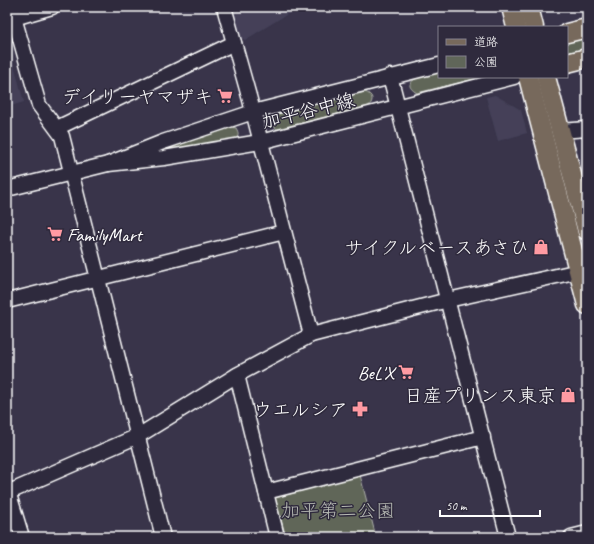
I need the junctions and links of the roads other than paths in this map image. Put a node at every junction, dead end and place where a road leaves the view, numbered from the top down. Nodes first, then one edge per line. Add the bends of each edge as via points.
1 (52, 7) edge
2 (224, 7) edge
3 (511, 7) edge
4 (529, 7) edge
5 (12, 13) edge
6 (516, 26) edge
7 (534, 26) edge
8 (587, 28) edge
9 (568, 33) edge
10 (234, 43) junction
11 (587, 58) edge
12 (568, 63) edge
13 (438, 65) edge
14 (390, 76) junction
15 (510, 78) edge
16 (528, 78) edge
17 (546, 78) edge
18 (398, 108) junction
19 (253, 112) junction
20 (57, 128) junction
21 (587, 129) edge
22 (560, 131) junction
23 (260, 142) junction
24 (108, 164) junction
25 (71, 174) junction
26 (7, 189) edge
27 (587, 231) edge
28 (284, 232) junction
29 (578, 271) junction
30 (98, 278) junction
31 (448, 300) junction
32 (7, 301) edge
33 (587, 305) edge
34 (311, 335) junction
35 (237, 375) junction
36 (138, 436) junction
37 (483, 437) junction
38 (7, 491) edge
39 (266, 492) junction
40 (587, 533) edge
41 (22, 537) edge
42 (163, 537) edge
43 (277, 537) edge
44 (508, 537) edge
45 (571, 537) edge

1 - 5 street
2 - 10 street
3 - 6 main road
4 - 7 main road
5 - 20 street via 39,105
8 - 9 main road
10 - 19 street
10 - 20 street
11 - 12 main road
13 - 14 street, 加平谷中線
14 - 18 street
14 - 19 street, 加平谷中線
15 - 18 street, 加平谷中線
16 - 29 main road
17 - 22 main road
18 - 23 street, 加平谷中線
18 - 31 street
19 - 23 street
19 - 24 street, 加平谷中線 via 163,142
20 - 25 street via 62,136
21 - 22 street
22 - 27 main road
23 - 24 street, 加平谷中線 via 164,158
23 - 28 street
24 - 25 street, 加平谷中線
25 - 26 street, 加平谷中線
25 - 30 street
28 - 30 street
28 - 34 street
29 - 31 street
29 - 33 main road
30 - 32 street
30 - 36 street
31 - 34 street
31 - 37 street
34 - 35 street
35 - 36 street
35 - 39 street
36 - 38 street
36 - 42 street
37 - 39 street
37 - 44 street
38 - 41 street
39 - 43 street
40 - 45 street

